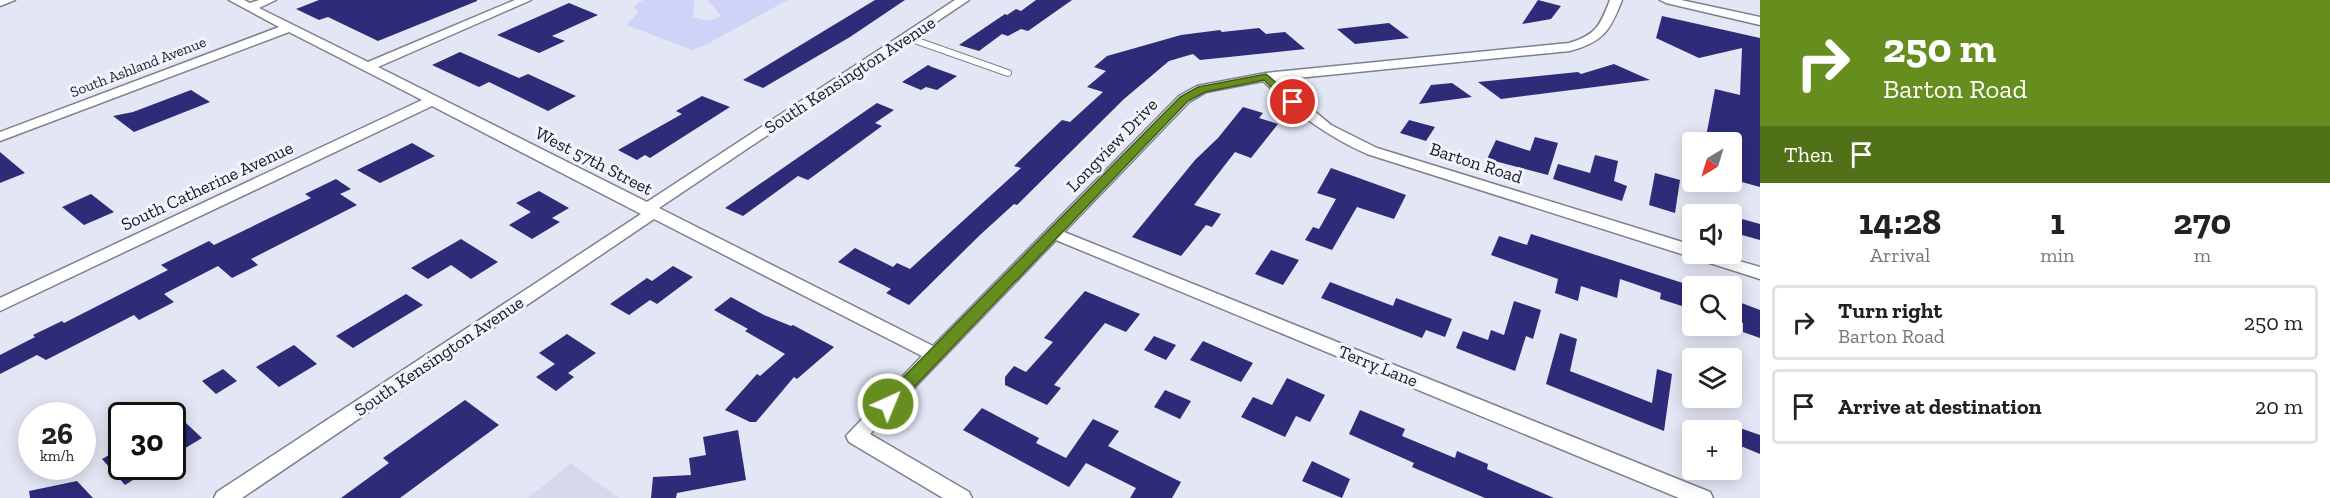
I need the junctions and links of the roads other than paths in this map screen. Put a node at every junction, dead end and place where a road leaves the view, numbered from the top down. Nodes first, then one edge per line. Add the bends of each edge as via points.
1 (9, 0) edge
2 (235, 0) edge
3 (270, 0) edge
4 (525, 0) edge
5 (963, 0) edge
6 (1616, 0) edge
7 (1666, 0) edge
8 (0, 3) edge
9 (249, 7) junction
10 (1760, 21) edge
11 (288, 28) junction
12 (906, 37) junction
13 (366, 68) junction
14 (1008, 73) dead end
15 (1266, 77) junction
16 (431, 101) junction
17 (0, 137) edge
18 (650, 211) junction
19 (1055, 234) junction
20 (1682, 248) edge
21 (1731, 264) edge
22 (1760, 273) edge
23 (0, 305) edge
24 (935, 355) junction
25 (225, 498) edge
26 (961, 498) edge
27 (1702, 498) edge

1 - 8 street
2 - 9 street, West 57th Street
3 - 9 street
4 - 13 street
5 - 12 street, South Kensington Avenue
6 - 15 street, Longview Drive via 1606,28 1594,40 1570,47
7 - 10 street
9 - 11 street, West 57th Street
11 - 13 street, West 57th Street
11 - 17 street, South Ashland Avenue
12 - 14 lane
12 - 18 street, South Kensington Avenue
13 - 16 street, West 57th Street
15 - 19 street, Longview Drive via 1202,89 1184,99
15 - 20 street, Barton Road via 1306,115 1345,140
16 - 18 street, West 57th Street
16 - 23 street, South Catherine Avenue
18 - 24 street, West 57th Street
18 - 25 street, South Kensington Avenue
19 - 24 street, Longview Drive
19 - 27 street, Terry Lane
21 - 22 street
24 - 26 street, Longview Drive via 856,436

